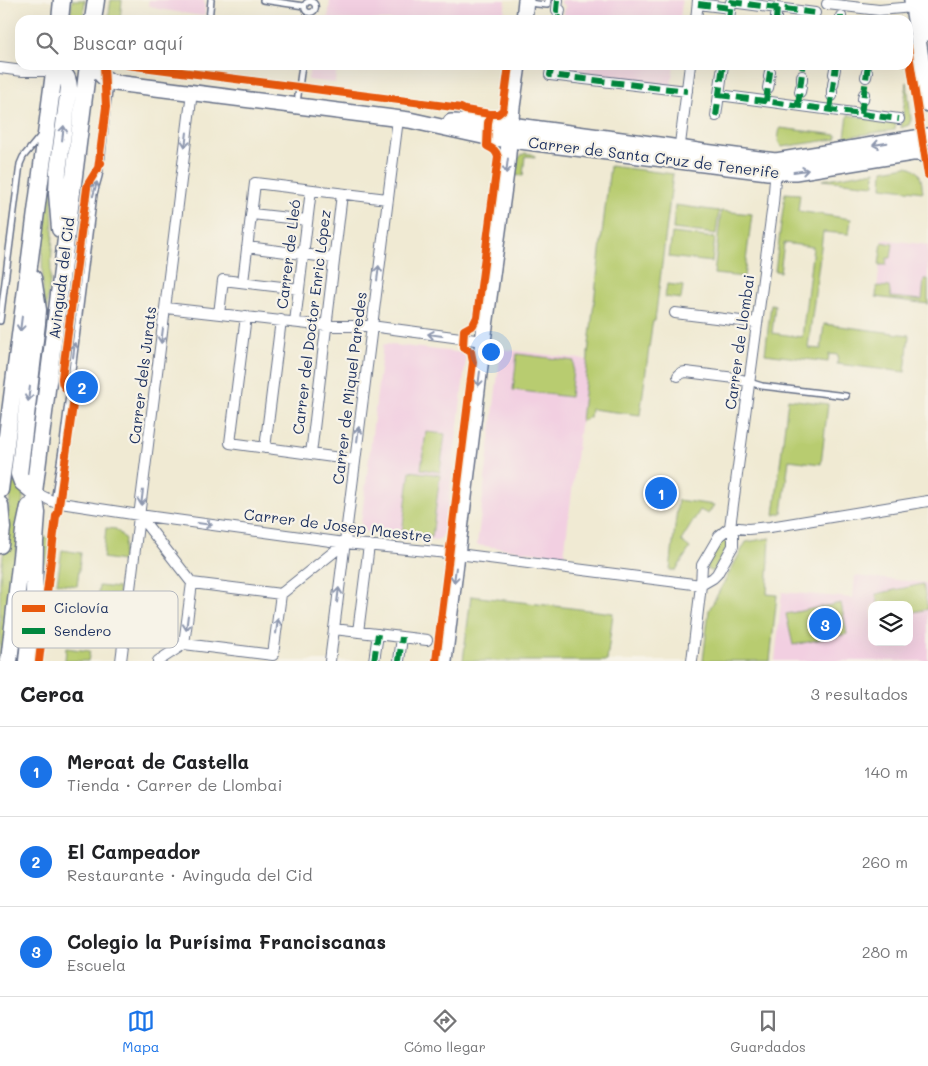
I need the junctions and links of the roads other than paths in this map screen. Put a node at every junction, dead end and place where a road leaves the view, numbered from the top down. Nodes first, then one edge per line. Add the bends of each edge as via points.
1 (96, 0) edge
2 (211, 0) edge
3 (263, 0) edge
4 (548, 0) edge
5 (558, 0) edge
6 (311, 1) edge
7 (526, 1) edge
8 (698, 2) edge
9 (916, 2) edge
10 (827, 4) dead end
11 (304, 6) junction
12 (730, 8) junction
13 (309, 12) junction
14 (812, 13) dead end
15 (777, 14) edge
16 (94, 15) edge
17 (209, 15) edge
18 (309, 15) edge
19 (525, 15) edge
20 (559, 15) edge
21 (697, 15) edge
22 (729, 15) edge
23 (928, 33) edge
24 (0, 68) edge
25 (15, 70) edge
26 (15, 70) edge
27 (33, 70) edge
28 (54, 70) edge
29 (57, 70) edge
30 (87, 70) edge
31 (98, 70) edge
32 (301, 70) edge
33 (517, 70) edge
34 (551, 70) edge
35 (689, 70) edge
36 (722, 70) edge
37 (769, 81) edge
38 (110, 82) junction
39 (801, 84) edge
40 (865, 87) edge
41 (687, 91) junction
42 (192, 92) junction
43 (719, 96) junction
44 (928, 104) edge
45 (297, 106) junction
46 (716, 116) dead end
47 (900, 118) dead end
48 (404, 120) junction
49 (47, 128) junction
50 (510, 132) junction
51 (928, 136) edge
52 (679, 154) junction
53 (928, 156) edge
54 (776, 167) junction
55 (311, 190) junction
56 (342, 194) junction
57 (388, 199) junction
58 (252, 214) junction
59 (307, 220) junction
60 (248, 248) junction
61 (303, 254) junction
62 (30, 258) junction
63 (334, 258) junction
64 (62, 269) junction
65 (243, 282) junction
66 (299, 289) junction
67 (166, 308) junction
68 (675, 313) dead end
69 (219, 314) junction
70 (246, 316) junction
71 (281, 320) junction
72 (0, 321) edge
73 (295, 322) junction
74 (757, 323) junction
75 (326, 326) junction
76 (371, 326) junction
77 (484, 341) junction
78 (678, 376) dead end
79 (749, 382) junction
80 (846, 396) dead end
81 (265, 448) junction
82 (311, 454) junction
83 (355, 460) junction
84 (0, 490) edge
85 (34, 492) junction
86 (928, 501) edge
87 (54, 502) junction
88 (0, 505) edge
89 (139, 515) junction
90 (730, 527) junction
91 (345, 543) junction
92 (0, 545) edge
93 (369, 545) junction
94 (458, 554) junction
95 (192, 583) junction
96 (702, 585) junction
97 (17, 591) edge
98 (34, 591) edge
99 (130, 591) edge
100 (281, 594) junction
101 (334, 629) junction
102 (358, 632) junction
103 (378, 634) junction
104 (12, 635) edge
105 (402, 637) junction
106 (427, 640) dead end
107 (184, 644) junction
108 (28, 648) edge
109 (123, 648) edge
110 (178, 648) edge
111 (178, 648) edge
112 (276, 658) edge
113 (9, 661) edge
114 (27, 661) edge
115 (121, 661) edge
116 (158, 661) edge
117 (330, 661) edge
118 (374, 661) edge
119 (398, 661) edge
120 (444, 661) edge
121 (692, 661) edge

1 - 16 main road
2 - 17 lane
3 - 11 lane
4 - 7 lane via 547,5
5 - 20 street
6 - 11 lane
6 - 13 lane via 316,8
7 - 19 street
8 - 12 street
8 - 21 street
9 - 10 street via 879,10
9 - 23 street
9 - 44 street
11 - 13 lane
12 - 15 street via 731,2
12 - 22 street
13 - 18 lane
14 - 15 street
24 - 26 street
25 - 27 street
28 - 49 main road
64 -> 29 main road via 58,171 69,88 67,78
30 - 64 main road, Avinguda del Cid
31 - 38 street
32 - 45 lane
33 - 50 street
34 - 41 street
35 - 41 street
36 - 43 street
37 - 39 street
37 - 43 street
38 - 42 street, Carrer de Santa Cruz de Tenerife
87 -> 38 lane, Avinguda del Cid
39 - 40 street
40 - 47 street
41 - 52 street
42 - 45 street, Carrer de Santa Cruz de Tenerife
42 -> 67 street, Carrer dels Jurats
43 - 46 street
45 - 48 street, Carrer de Santa Cruz de Tenerife
48 - 50 street, Carrer de Santa Cruz de Tenerife via 487,137
48 - 57 street, Carrer de Miquel Paredes
49 - 62 main road
49 - 72 lane via 20,164
50 - 52 street, Carrer de Santa Cruz de Tenerife
50 -> 77 street
51 -> 54 street, Carrer de Santa Cruz de Tenerife
52 - 54 street, Carrer de Santa Cruz de Tenerife
54 -> 53 street, Carrer de Santa Cruz de Tenerife via 795,172 912,153
54 - 74 street, Carrer de Llombai
55 - 56 street
55 - 58 street via 255,183
55 - 59 street, Carrer de Lleó
56 - 57 street
56 - 63 street, Carrer del Doctor Enric López
76 -> 57 street, Carrer de Miquel Paredes
58 - 59 street
58 - 60 street
59 - 61 street, Carrer de Lleó
60 - 61 street
60 - 65 street
61 - 63 street
61 - 66 street, Carrer de Lleó
62 -> 84 main road
62 -> 85 main road via 38,316 19,474 22,482
63 - 75 street, Carrer del Doctor Enric López
64 - 85 main road, Avinguda del Cid
65 - 66 street
65 - 69 street via 223,280
66 - 73 street, Carrer de Lleó
67 - 69 street
67 -> 89 street, Carrer dels Jurats
68 - 74 street
69 - 70 street
70 - 71 street
70 - 81 street via 230,444
71 - 73 street
71 - 81 street, Carrer de Lleó
73 - 75 street
74 - 79 street, Carrer de Llombai
75 - 76 street
75 - 82 street, Carrer del Doctor Enric López
77 -> 76 street
83 -> 76 street, Carrer de Miquel Paredes
77 -> 94 street
78 - 79 street via 686,372
79 - 80 lane
79 - 90 street, Carrer de Llombai
81 - 82 street
82 - 83 street
83 - 91 street, Carrer de Miquel Paredes
85 - 87 street, Carrer de Josep Maestre
85 - 97 main road, Avinguda del Cid via 24,531
85 - 98 main road, Avinguda del Cid via 37,513
86 - 90 street via 774,526
87 - 89 street, Carrer de Josep Maestre
88 - 92 main road
89 -> 91 street, Carrer de Josep Maestre
89 - 95 street
89 - 99 street, Carrer dels Jurats
90 - 96 street via 719,536 702,565
90 - 96 street, Carrer de Llombai via 733,546 717,574
91 - 93 street, Carrer de Josep Maestre
91 - 100 street
101 -> 91 street, Carrer de Miquel Paredes
93 - 94 street, Carrer de Josep Maestre
93 - 102 street
94 - 96 street, Carrer de Josep Maestre
94 -> 120 street
95 - 100 street
95 -> 107 street
96 - 121 street
112 -> 100 street
101 - 102 street
101 - 117 street, Carrer de Miquel Paredes
102 - 103 street
103 - 105 street
103 - 118 street
104 - 113 main road, Avinguda del Cid
105 - 106 street
105 - 119 street
107 - 110 street
107 - 112 street
108 - 114 main road, Avinguda del Cid
109 - 115 street, Carrer dels Jurats
111 - 116 street

